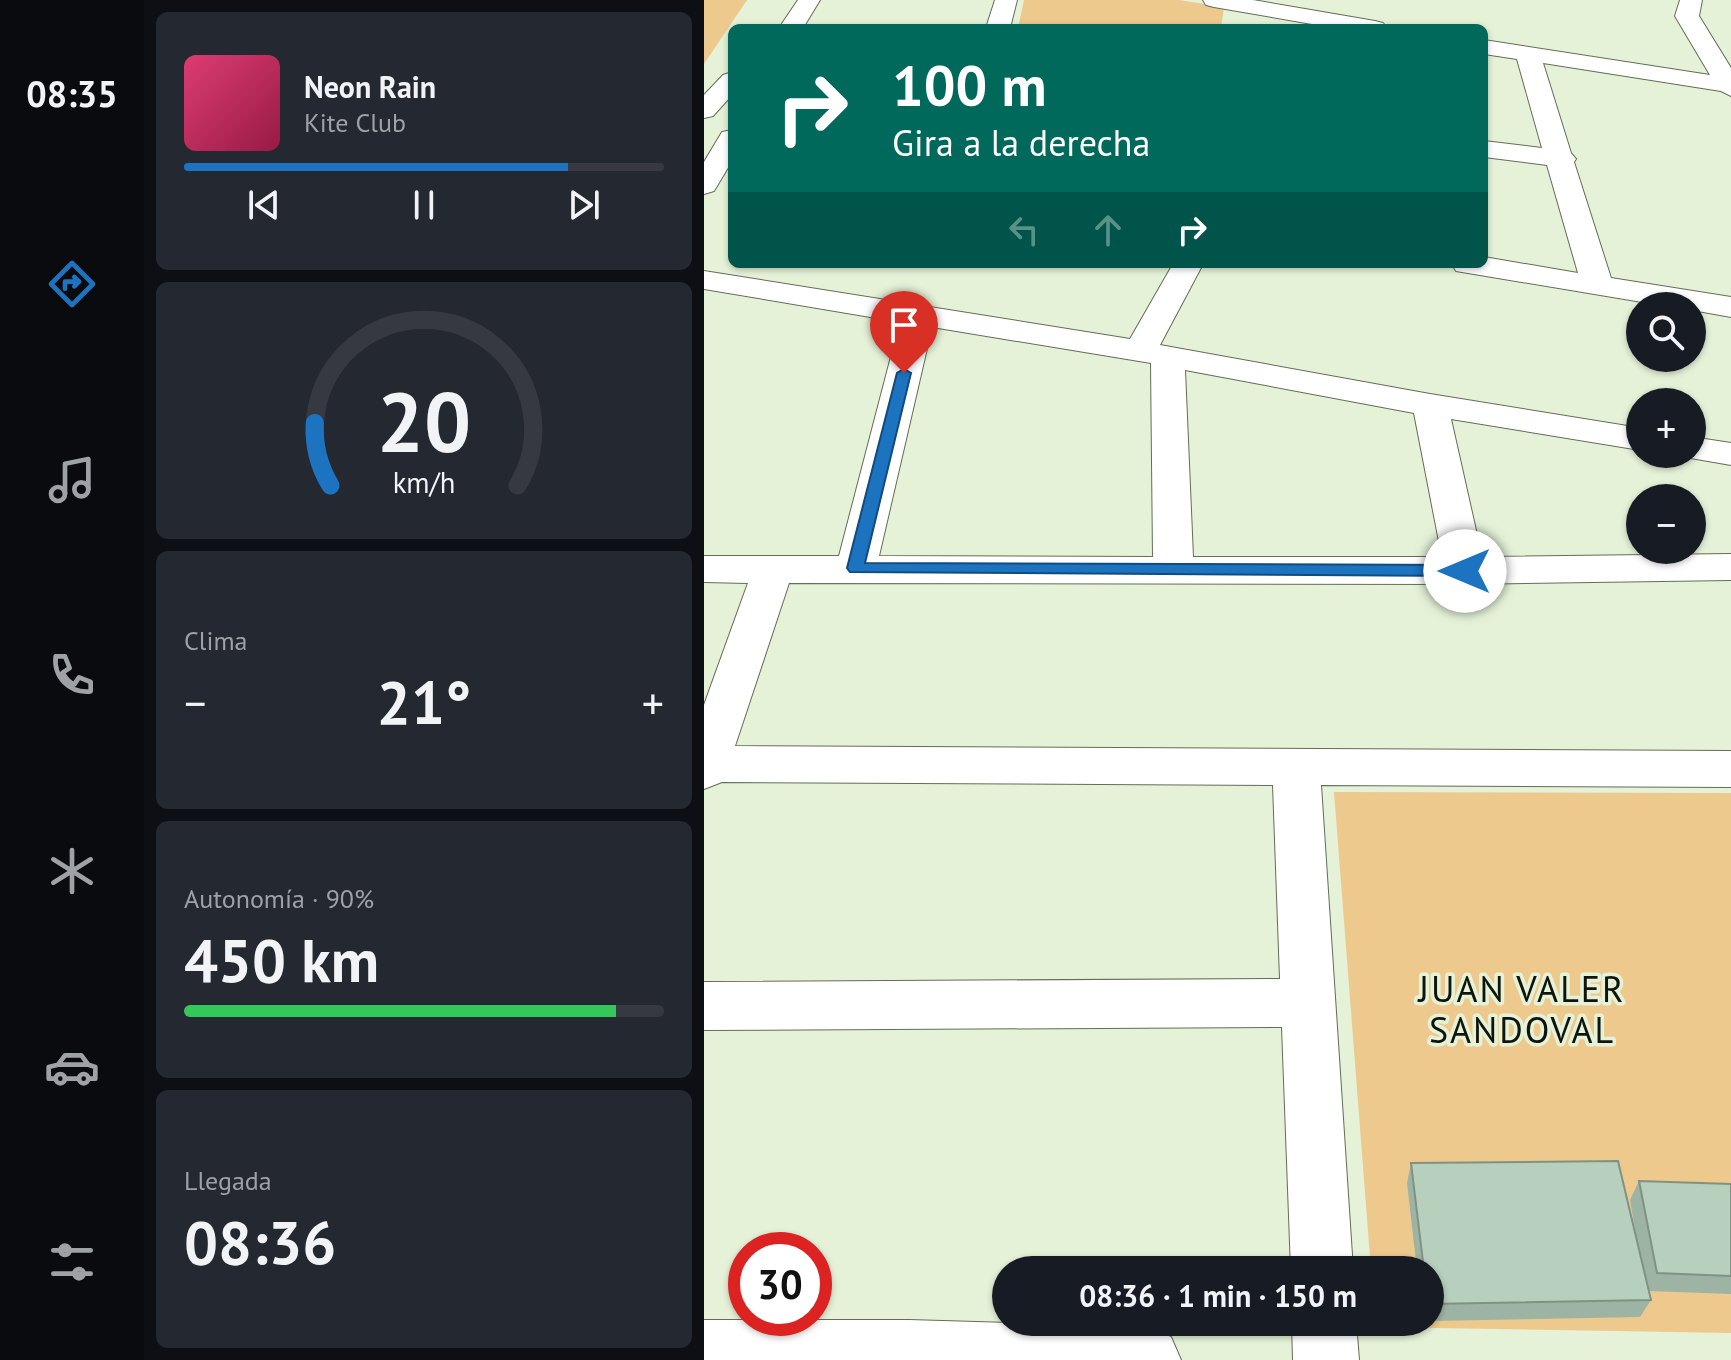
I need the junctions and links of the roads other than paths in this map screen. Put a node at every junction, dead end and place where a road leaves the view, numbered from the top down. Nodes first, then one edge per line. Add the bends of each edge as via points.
1 (809, 0) edge
2 (1006, 0) edge
3 (1214, 0) edge
4 (1691, 0) edge
5 (1241, 11) edge
6 (794, 24) edge
7 (999, 24) edge
8 (1343, 24) edge
9 (1488, 48) edge
10 (1528, 55) junction
11 (728, 84) edge
12 (1730, 86) edge
13 (704, 110) edge
14 (724, 141) edge
15 (1488, 150) edge
16 (1562, 159) junction
17 (704, 185) edge
18 (1488, 267) edge
19 (1186, 268) edge
20 (704, 280) edge
21 (1597, 285) junction
22 (1731, 307) edge
23 (918, 317) junction
24 (1154, 353) junction
25 (1430, 405) junction
26 (1626, 437) edge
27 (1706, 450) edge
28 (1731, 454) edge
29 (1731, 567) edge
30 (856, 568) junction
31 (1173, 568) junction
32 (704, 569) edge
33 (773, 569) junction
34 (1465, 571) junction
35 (705, 768) edge
36 (1296, 768) junction
37 (1731, 769) edge
38 (1310, 1003) junction
39 (704, 1006) edge
40 (1321, 1256) edge
41 (1325, 1336) edge
42 (704, 1353) edge
43 (909, 1357) edge
44 (1148, 1360) edge
45 (1326, 1360) edge

1 - 6 street
2 - 7 street
3 - 5 street
4 - 12 street via 1687,16
5 - 8 street
9 - 10 street
10 - 12 street
10 - 16 street
11 - 13 street
14 - 17 street
15 - 16 street
16 - 21 street
18 - 21 street
19 - 24 street
20 - 23 street
21 - 22 street
23 - 24 street
23 - 30 street
24 - 25 street
24 - 31 street
25 - 26 street
25 - 34 street
27 - 28 street
29 - 34 street
30 - 31 street
30 - 33 street
31 - 34 street
32 - 33 street
33 - 35 street
35 - 36 street
36 - 37 street
36 - 38 street
38 - 39 street
38 - 40 street
41 - 45 street
42 - 43 street
43 - 44 street

